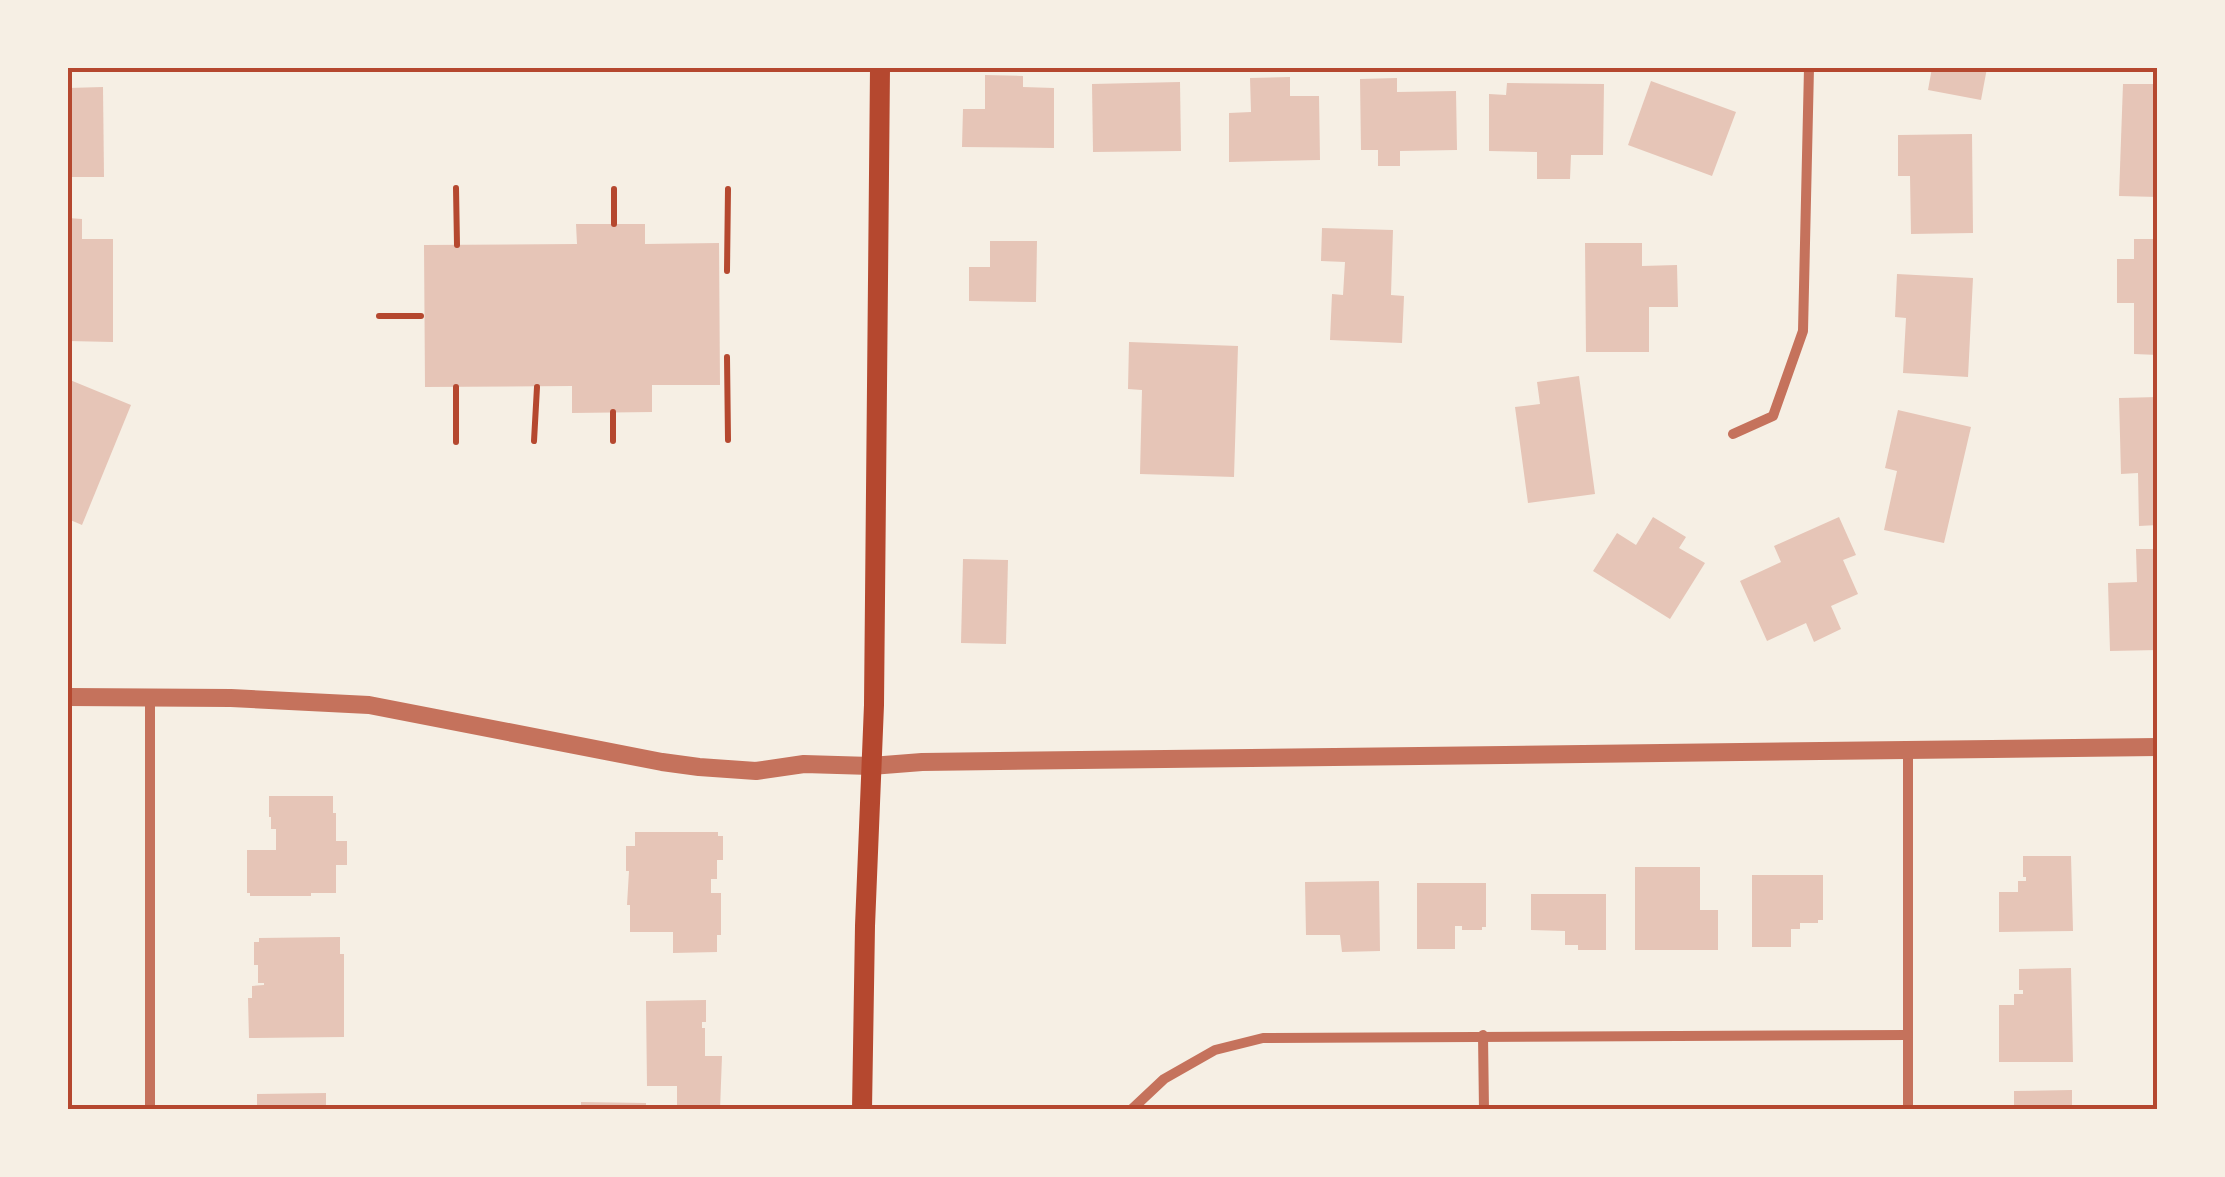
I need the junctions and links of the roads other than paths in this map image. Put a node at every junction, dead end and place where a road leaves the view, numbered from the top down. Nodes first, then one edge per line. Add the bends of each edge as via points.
1 (880, 68) edge
2 (1809, 68) edge
3 (1733, 434) dead end
4 (68, 696) edge
5 (150, 697) junction
6 (2158, 747) edge
7 (1908, 750) junction
8 (870, 766) junction
9 (1908, 1034) junction
10 (1483, 1036) junction
11 (150, 1110) edge
12 (862, 1110) edge
13 (1131, 1110) edge
14 (1484, 1110) edge
15 (1908, 1110) edge

1 - 8 main road
2 - 3 street via 1803,330 1773,416
4 - 5 street
5 - 8 street via 369,705 699,767
5 - 11 street
6 - 7 street
7 - 8 street
7 - 9 street
8 - 12 main road
9 - 10 street
9 - 15 street
10 - 13 street via 1263,1038 1215,1050 1164,1079
10 - 14 street

